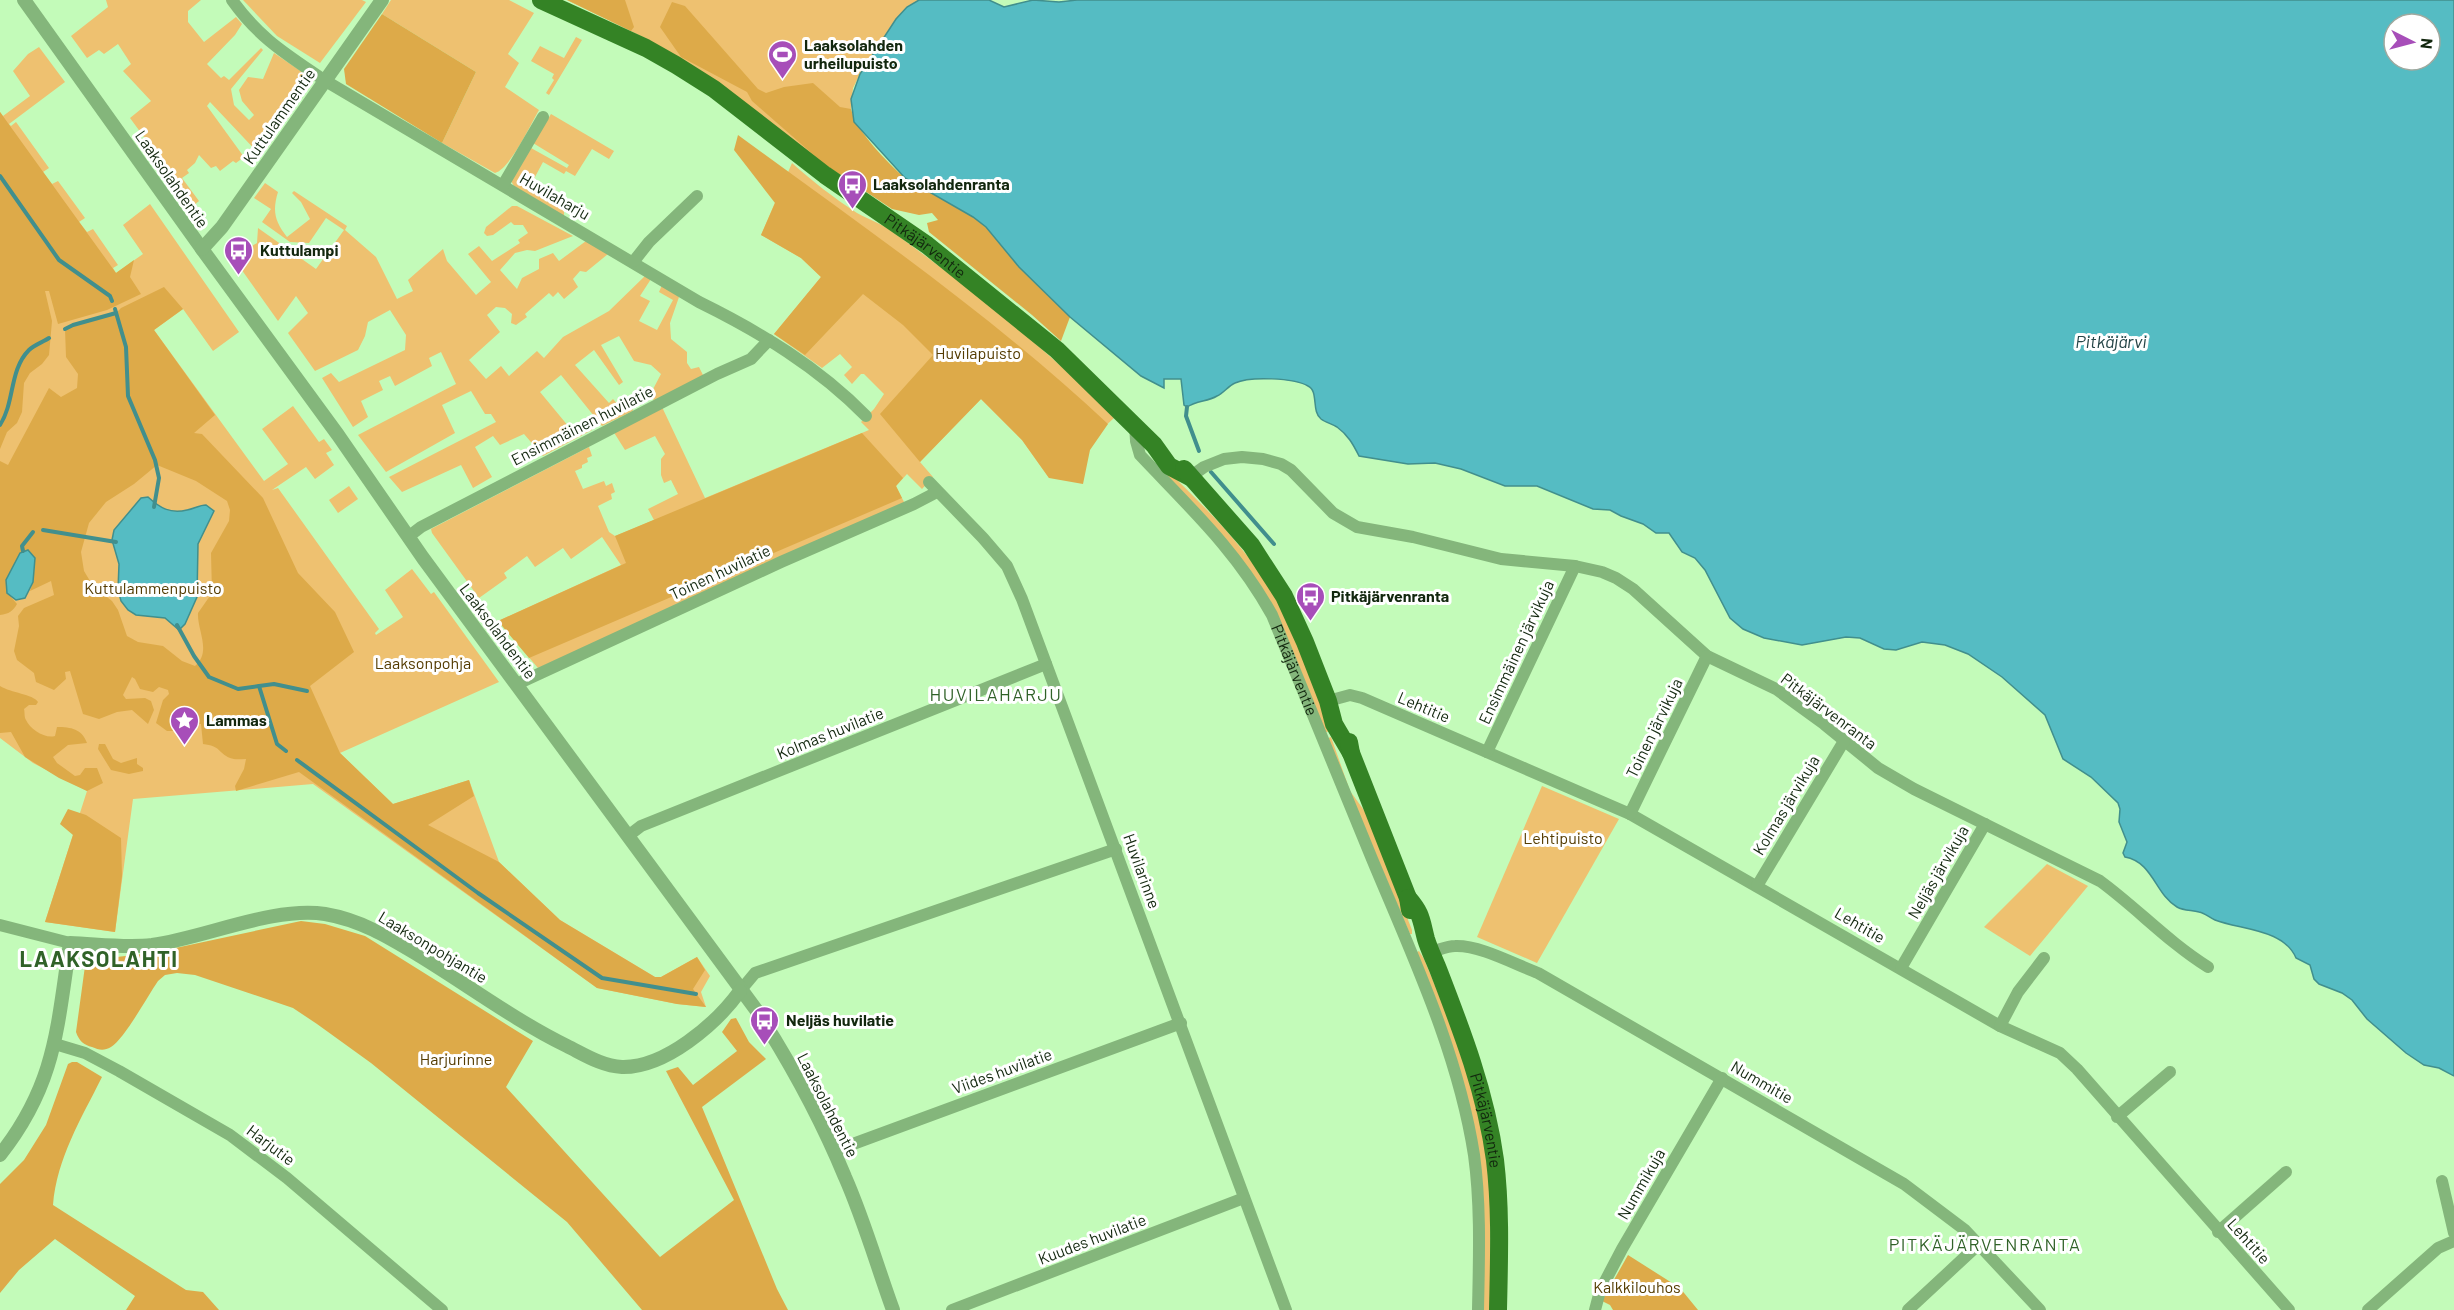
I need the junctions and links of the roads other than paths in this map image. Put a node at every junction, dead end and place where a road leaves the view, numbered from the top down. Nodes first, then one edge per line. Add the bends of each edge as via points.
1 (24, 0) edge
2 (232, 0) edge
3 (382, 0) edge
4 (542, 0) edge
5 (324, 80) junction
6 (543, 117) dead end
7 (503, 185) junction
8 (697, 196) dead end
9 (201, 249) junction
10 (634, 261) junction
11 (769, 340) junction
12 (866, 416) dead end
13 (1135, 425) junction
14 (1190, 477) junction
15 (933, 487) joint
16 (408, 537) junction
17 (1575, 566) junction
18 (1707, 656) junction
19 (1046, 664) junction
20 (517, 684) junction
21 (1328, 700) junction
22 (1844, 741) junction
23 (1487, 752) junction
24 (1630, 814) junction
25 (1985, 824) junction
26 (628, 836) junction
27 (1116, 849) junction
28 (1757, 886) junction
29 (0, 924) edge
30 (70, 942) junction
31 (1429, 945) junction
32 (1408, 946) junction
33 (2044, 958) dead end
34 (2208, 967) dead end
35 (1901, 968) junction
36 (740, 991) junction
37 (1181, 1023) junction
38 (2000, 1026) junction
39 (55, 1044) junction
40 (2170, 1072) dead end
41 (1722, 1078) junction
42 (2117, 1117) junction
43 (834, 1151) junction
44 (0, 1155) edge
45 (2286, 1172) dead end
46 (2442, 1182) dead end
47 (1244, 1198) junction
48 (2218, 1232) junction
49 (2454, 1233) edge
50 (2454, 1241) edge
51 (1979, 1244) junction
52 (442, 1310) edge
53 (893, 1310) edge
54 (952, 1310) edge
55 (1286, 1310) edge
56 (1478, 1310) edge
57 (1498, 1310) edge
58 (1595, 1310) edge
59 (1908, 1310) edge
60 (2040, 1310) edge
61 (2289, 1310) edge
62 (2368, 1310) edge

1 - 9 street, Laaksolahdentie
2 - 5 street, Huvilaharju via 272,45
3 - 5 street, Kuttulammentie
4 - 13 main road, Pitkäjärventie via 646,48 714,89 1026,323
5 - 7 street, Huvilaharju
5 - 9 street, Kuttulammentie via 222,227
6 - 7 street
7 - 10 street, Huvilaharju
8 - 10 street
9 - 16 street, Laaksolahdentie
10 - 11 street, Huvilaharju
11 - 12 street, Huvilaharju via 841,390
11 - 16 street, Ensimmäinen huvilatie via 751,359 617,425
13 - 14 main road, Pitkäjärventie via 1154,446 1182,464
13 - 32 street, Pitkäjärventie via 1140,455 1226,545 1272,615
14 - 17 street, Pitkäjärvenranta via 1224,459 1263,459 1291,470 1333,513 1357,527 1501,559
14 - 21 main road, Pitkäjärventie via 1251,545 1273,577 1292,612
15 - 19 street, Huvilarinne via 1006,566
15 - 20 street, Toinen huvilatie
16 - 20 street, Laaksolahdentie
17 - 18 street, Pitkäjärvenranta via 1602,572 1633,589
17 - 23 street, Ensimmäinen järvikuja
18 - 22 street, Pitkäjärvenranta via 1776,689
18 - 24 street, Toinen järvikuja
19 - 26 street, Kolmas huvilatie via 667,815
19 - 27 street, Huvilarinne
20 - 26 street, Laaksolahdentie
21 - 23 street, Lehtitie via 1350,695
21 - 31 main road, Pitkäjärventie via 1334,724 1351,753 1408,898 1419,909
22 - 25 street, Pitkäjärvenranta via 1878,768
22 - 28 street, Kolmas järvikuja
23 - 24 street, Lehtitie
24 - 28 street, Lehtitie
25 - 34 street, Pitkäjärvenranta via 2100,881 2185,953
25 - 35 street, Neljäs järvikuja
26 - 36 street, Laaksolahdentie
27 - 36 street via 755,973
27 - 37 street, Huvilarinne
28 - 35 street, Lehtitie
29 - 30 street
30 - 36 street, Laaksonpohjantie via 152,945 286,914 338,916 378,931 538,1032 600,1062 622,1067 646,1064 673,1053
30 - 39 street
31 - 32 street
31 - 41 street, Nummitie via 1479,950 1538,974
31 - 57 main road, Pitkäjärventie via 1462,1032 1489,1126 1498,1201
32 - 56 street, Pitkäjärventie via 1465,1108 1478,1203
33 - 38 street via 2018,992
35 - 38 street, Lehtitie
36 - 43 street, Laaksolahdentie via 788,1060
37 - 43 street, Viides huvilatie
37 - 47 street, Huvilarinne
38 - 42 street, Lehtitie via 2060,1053
39 - 44 street via 33,1106
39 - 52 street, Harjutie via 85,1053 120,1071 230,1135 313,1199
40 - 42 street
41 - 51 street, Nummitie via 1904,1184
41 - 58 street, Nummikuja via 1622,1250
42 - 48 street, Lehtitie
43 - 53 street, Laaksolahdentie
45 - 48 street
46 - 49 street
47 - 54 street, Kuudes huvilatie
47 - 55 street, Huvilarinne
48 - 61 street, Lehtitie
50 - 62 street via 2438,1248
51 - 59 street
51 - 60 street, Nummitie

